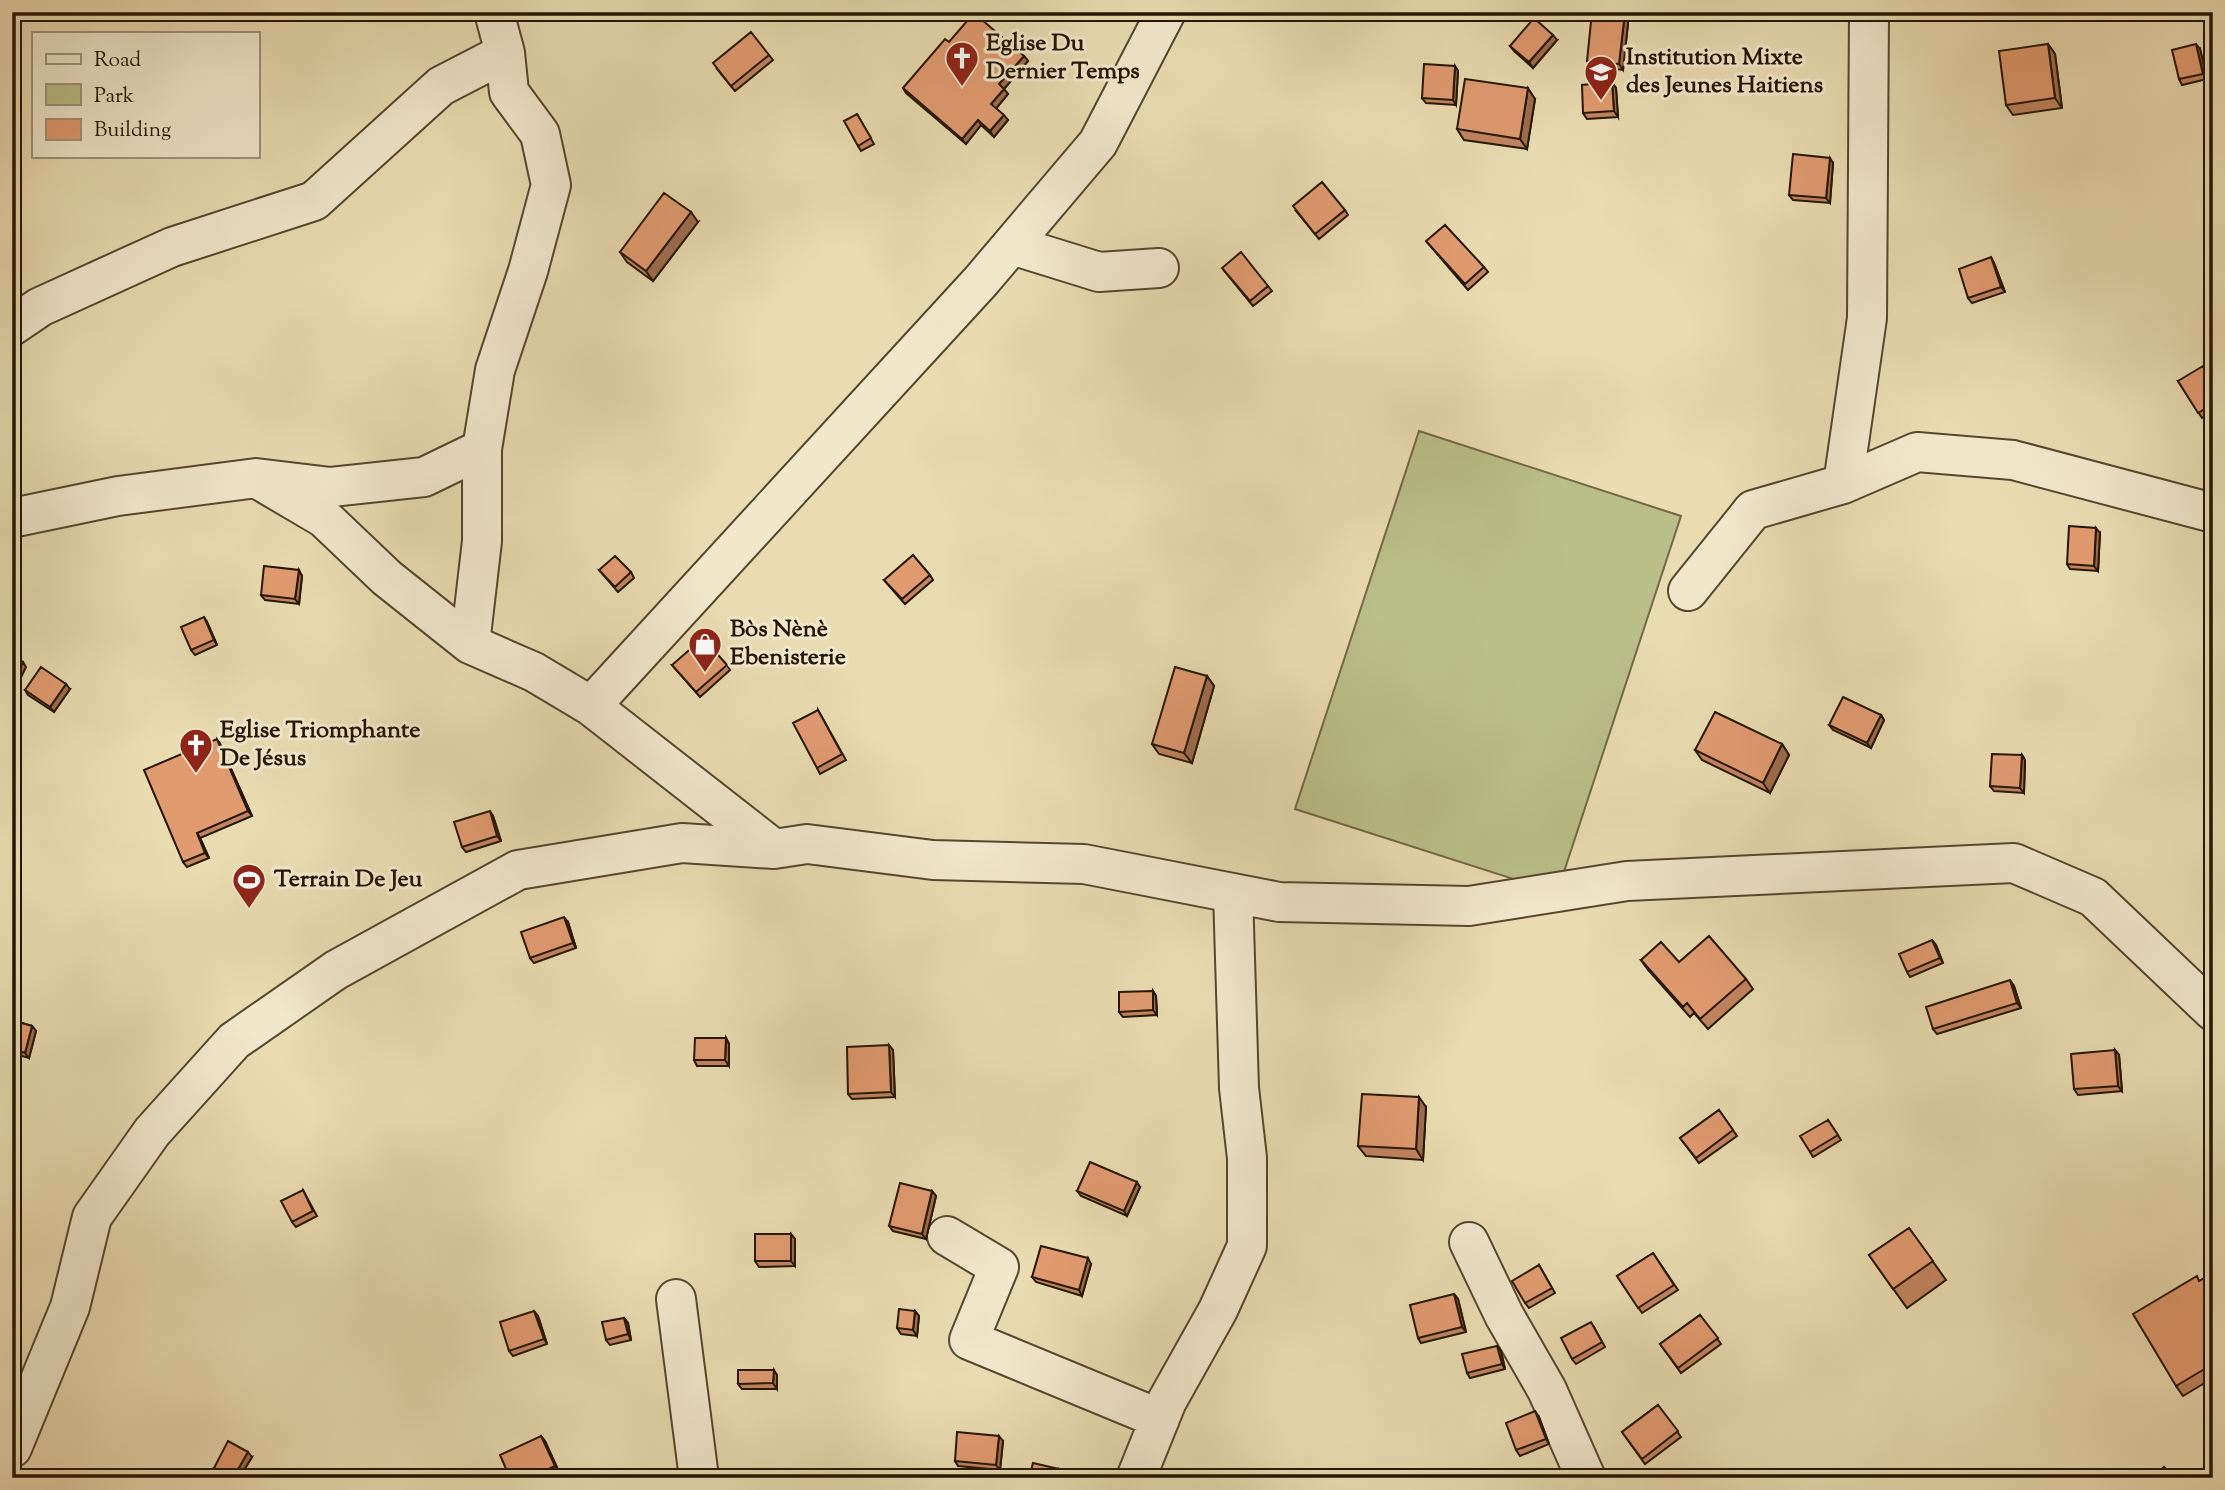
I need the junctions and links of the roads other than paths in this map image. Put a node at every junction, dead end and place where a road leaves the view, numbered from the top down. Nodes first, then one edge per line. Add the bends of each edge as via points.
1 (494, 12) edge
2 (1166, 12) edge
3 (1869, 12) edge
4 (505, 53) junction
5 (1012, 245) junction
6 (1159, 268) dead end
7 (12, 326) edge
8 (482, 449) junction
9 (256, 478) junction
10 (1843, 484) junction
11 (2213, 513) edge
12 (12, 518) edge
13 (1689, 591) dead end
14 (470, 644) junction
15 (591, 706) junction
16 (774, 849) junction
17 (1233, 893) junction
18 (2213, 1012) edge
19 (947, 1236) dead end
20 (1469, 1242) dead end
21 (676, 1299) dead end
22 (1160, 1419) junction
23 (12, 1448) edge
24 (699, 1478) edge
25 (1136, 1478) edge
26 (1586, 1478) edge

1 - 4 street
2 - 5 street via 1098,144
3 - 10 street via 1867,318
4 - 7 street via 441,86 314,201 172,247 40,307
4 - 8 street via 509,92 540,134 551,185 495,370
5 - 6 street via 1099,272
5 - 15 street
8 - 9 street via 424,477 331,486
8 - 14 street via 482,541
9 - 12 street via 118,496
9 - 14 street via 324,518 387,578
10 - 11 street via 1917,452 1931,453 2013,460
10 - 13 street via 1753,510
14 - 15 street via 534,672
15 - 16 street
16 - 17 street via 807,844 933,860 1084,864
16 - 23 street via 682,843 517,870 336,970 234,1041 152,1132 92,1217 70,1307
17 - 18 street via 1279,902 1469,906 1627,881 2014,863 2093,897
17 - 22 street via 1247,1246
19 - 22 street via 999,1267 969,1340
20 - 26 street via 1548,1390
21 - 24 street
22 - 25 street

